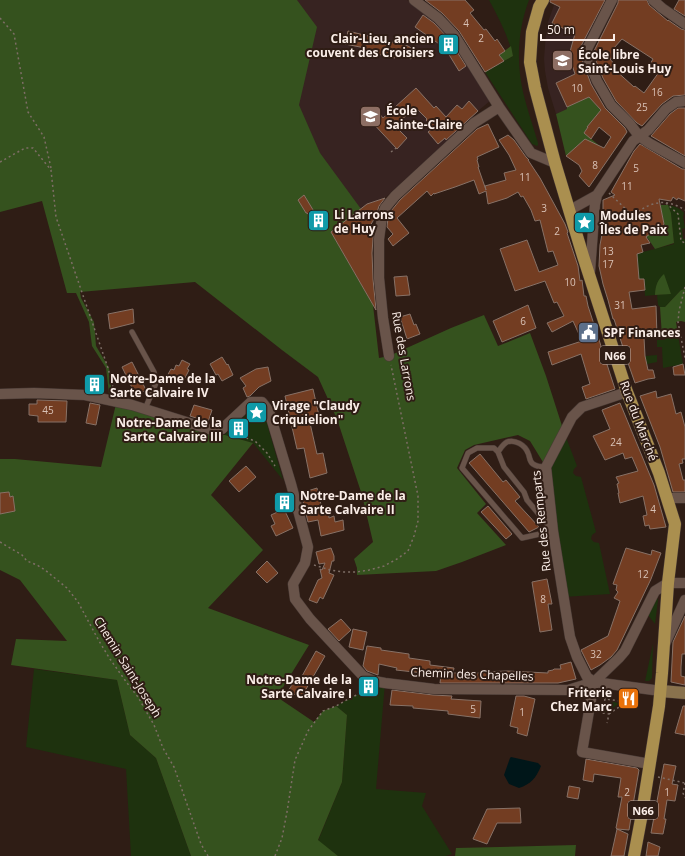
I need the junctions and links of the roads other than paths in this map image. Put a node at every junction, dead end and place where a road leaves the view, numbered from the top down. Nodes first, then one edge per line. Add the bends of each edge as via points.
1 (414, 0) edge
2 (543, 0) edge
3 (612, 0) edge
4 (652, 0) edge
5 (685, 24) edge
6 (685, 101) edge
7 (499, 107) junction
8 (639, 136) junction
9 (555, 163) junction
10 (685, 163) edge
11 (599, 191) junction
12 (570, 210) junction
13 (589, 275) junction
14 (132, 332) dead end
15 (389, 356) road end
16 (627, 392) junction
17 (0, 394) edge
18 (145, 409) junction
19 (498, 452) junction
20 (546, 467) junction
21 (667, 498) junction
22 (685, 498) edge
23 (553, 531) junction
24 (668, 583) junction
25 (685, 584) edge
26 (685, 600) edge
27 (664, 648) junction
28 (594, 682) junction
29 (661, 691) junction
30 (685, 693) edge
31 (649, 770) junction
32 (634, 856) edge

1 - 7 street via 438,18 454,35
2 - 9 main road, N66 via 532,32 530,62
3 - 8 street via 589,44 587,57 604,95
4 - 5 street
6 - 8 street via 671,105
7 - 9 street via 531,152
7 - 15 street, Rue des Larrons via 474,123 385,208 379,239 379,278
8 - 10 street
8 - 11 street
9 - 12 main road, N66
11 - 12 street
11 - 13 street, Rue du Marché via 595,204
12 - 13 main road, Rue du Marché / N66
13 - 16 main road, Rue du Marché / N66
14 - 18 lane via 154,372 156,383
16 - 20 street, Rue des Remparts via 582,407 572,417
16 - 21 main road, Rue du Marché / N66
17 - 18 street via 85,395
18 - 28 street, Chemin des Chapelles via 215,431 222,429 251,402 262,402 269,411 308,547 307,559 293,584 295,599 363,676 374,681 434,689 568,690
19 - 20 lane via 503,445 514,442 525,448 529,460 534,464
19 - 23 lane via 504,467
19 - 23 lane via 494,448 477,448 468,453 462,468 522,538
20 - 23 street, Rue des Remparts
21 - 22 street
21 - 24 main road, N66 via 675,524
23 - 28 street, Rue des Remparts via 570,637 587,677
24 - 25 street
24 - 27 main road, N66
24 - 28 street via 655,591 625,651
26 - 27 street
27 - 29 main road, N66
28 - 29 street
28 - 31 street via 582,752
29 - 30 street
29 - 31 main road, N66
31 - 32 main road, N66

